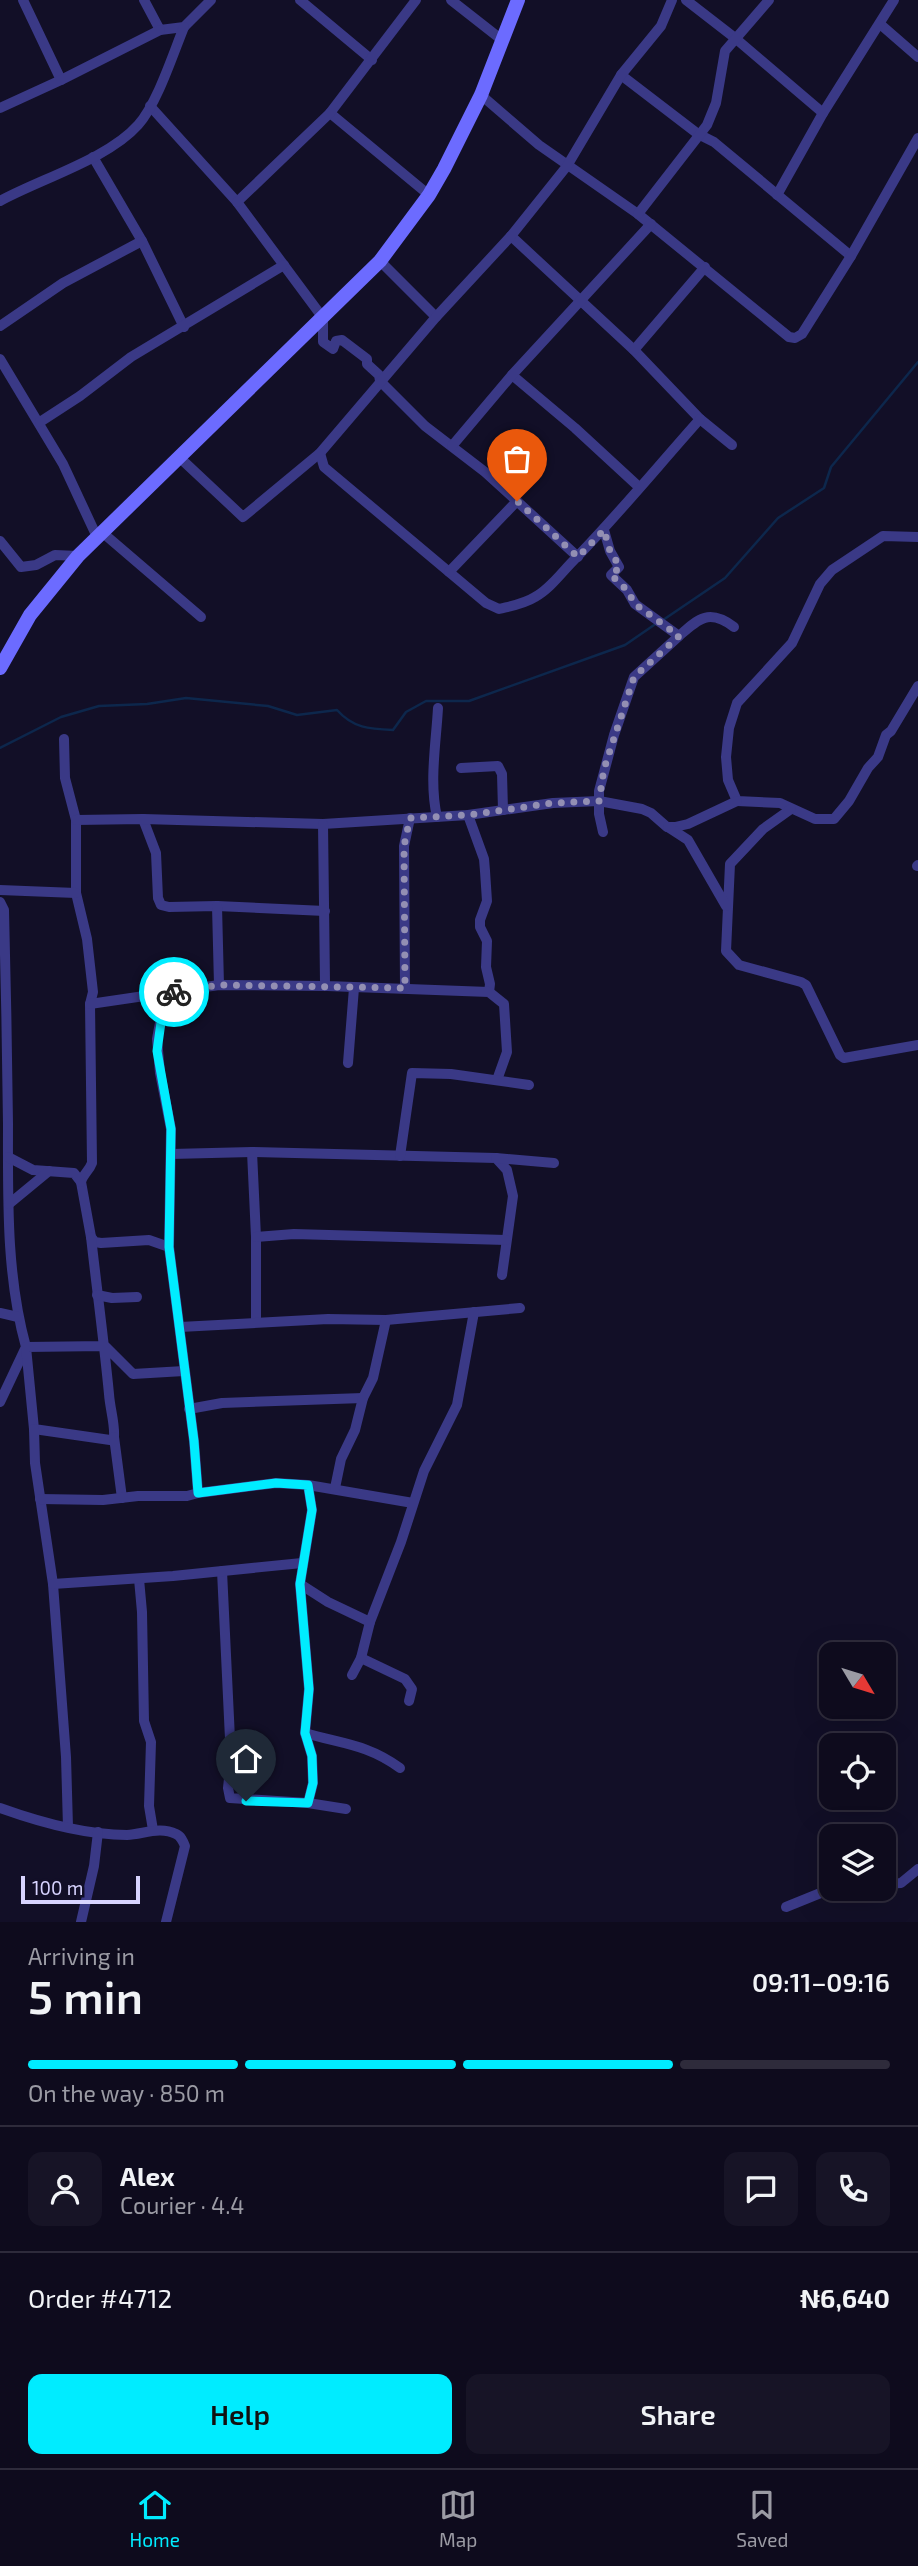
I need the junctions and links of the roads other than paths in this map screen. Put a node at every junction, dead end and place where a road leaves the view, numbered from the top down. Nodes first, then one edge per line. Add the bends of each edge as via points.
1 (23, 0) edge
2 (144, 0) edge
3 (211, 0) edge
4 (300, 0) edge
5 (416, 0) edge
6 (451, 0) edge
7 (518, 0) edge
8 (672, 0) edge
9 (686, 0) edge
10 (769, 0) edge
11 (894, 0) edge
12 (880, 24) junction
13 (184, 27) junction
14 (160, 30) junction
15 (735, 38) junction
16 (502, 40) junction
17 (918, 57) edge
18 (372, 60) junction
19 (621, 75) junction
20 (61, 80) junction
21 (481, 95) junction
22 (150, 106) junction
23 (0, 108) edge
24 (330, 113) junction
25 (823, 113) junction
26 (698, 134) junction
27 (918, 138) edge
28 (93, 157) junction
29 (567, 166) junction
30 (429, 195) junction
31 (777, 195) junction
32 (0, 201) edge
33 (237, 202) junction
34 (638, 214) junction
35 (651, 224) junction
36 (511, 236) junction
37 (142, 241) junction
38 (850, 256) junction
39 (380, 261) junction
40 (284, 265) junction
41 (705, 267) junction
42 (579, 301) junction
43 (436, 317) junction
44 (323, 318) junction
45 (0, 326) edge
46 (184, 327) junction
47 (634, 350) junction
48 (0, 359) edge
49 (512, 375) junction
50 (380, 381) junction
51 (701, 419) junction
52 (40, 422) junction
53 (732, 445) dead end
54 (452, 446) junction
55 (320, 453) junction
56 (179, 457) junction
57 (639, 487) junction
58 (517, 501) junction
59 (604, 530) junction
60 (100, 535) junction
61 (918, 537) edge
62 (0, 541) edge
63 (78, 556) junction
64 (578, 557) junction
65 (449, 572) junction
66 (201, 617) dead end
67 (734, 627) dead end
68 (679, 636) junction
69 (0, 667) edge
70 (918, 686) edge
71 (438, 708) dead end
72 (64, 739) dead end
73 (461, 768) dead end
74 (599, 801) junction
75 (737, 801) junction
76 (791, 809) junction
77 (503, 810) junction
78 (468, 815) junction
79 (437, 817) junction
80 (410, 818) junction
81 (143, 819) junction
82 (76, 820) junction
83 (323, 824) junction
84 (667, 827) junction
85 (603, 832) dead end
86 (0, 890) edge
87 (76, 893) junction
88 (0, 902) edge
89 (217, 906) junction
90 (727, 907) junction
91 (325, 911) junction
92 (219, 985) junction
93 (327, 986) junction
94 (354, 988) junction
95 (405, 988) junction
96 (489, 992) junction
97 (167, 993) junction
98 (90, 1004) junction
99 (918, 1045) edge
100 (348, 1063) dead end
101 (497, 1080) junction
102 (530, 1085) dead end
103 (253, 1152) junction
104 (171, 1154) junction
105 (400, 1156) junction
106 (8, 1157) junction
107 (496, 1158) junction
108 (554, 1163) dead end
109 (49, 1171) junction
110 (79, 1177) junction
111 (4, 1183) edge
112 (9, 1204) junction
113 (91, 1237) junction
114 (256, 1237) junction
115 (506, 1240) junction
116 (169, 1247) junction
117 (502, 1275) dead end
118 (97, 1295) junction
119 (137, 1297) dead end
120 (520, 1308) dead end
121 (0, 1312) edge
122 (474, 1312) junction
123 (18, 1317) junction
124 (386, 1320) junction
125 (256, 1322) junction
126 (180, 1327) junction
127 (105, 1346) junction
128 (26, 1347) junction
129 (184, 1371) junction
130 (363, 1398) junction
131 (0, 1402) edge
132 (189, 1409) junction
133 (34, 1429) junction
134 (114, 1437) junction
135 (308, 1485) junction
136 (335, 1488) junction
137 (198, 1493) junction
138 (122, 1498) junction
139 (40, 1499) junction
140 (413, 1503) junction
141 (302, 1563) junction
142 (222, 1570) junction
143 (139, 1579) junction
144 (53, 1584) junction
145 (300, 1584) junction
146 (370, 1622) junction
147 (361, 1658) junction
148 (352, 1675) dead end
149 (409, 1701) dead end
150 (305, 1733) junction
151 (400, 1768) dead end
152 (308, 1803) junction
153 (0, 1808) edge
154 (346, 1809) dead end
155 (68, 1827) junction
156 (153, 1830) junction
157 (98, 1832) junction
158 (918, 1869) edge
159 (896, 1883) edge
160 (819, 1894) edge
161 (786, 1907) dead end
162 (81, 1922) edge
163 (166, 1922) edge

1 - 20 street
2 - 14 street
3 - 13 street
4 - 18 street
5 - 18 street
6 - 16 street
7 - 16 main road
8 - 19 street via 661,26
9 - 15 street
10 - 15 street
11 - 12 street
12 - 17 street
12 - 25 street
13 - 14 street
13 - 22 street
14 - 20 street
15 - 25 street
15 - 26 street via 722,59 712,114
16 - 21 main road
18 - 24 street
19 - 26 street
19 - 29 street
20 - 23 street
21 - 29 street
21 - 30 main road
22 - 28 street via 130,133
22 - 33 street
24 - 30 street
24 - 33 street
25 - 31 street
26 - 31 street
26 - 34 street
27 - 38 street
28 - 32 street
28 - 37 street
29 - 34 street
29 - 36 street
30 - 39 main road
31 - 38 street
33 - 40 street
34 - 35 street
35 - 41 street
35 - 42 street
36 - 42 street
36 - 43 street
37 - 45 street via 63,284
37 - 46 street
38 - 41 street via 802,334 795,338
39 - 43 street
39 - 44 main road
40 - 44 street
40 - 46 street
41 - 47 street
42 - 47 street
42 - 49 street
43 - 50 street
44 - 50 street via 327,347 333,349 336,341 347,343 367,359
44 - 56 main road
46 - 52 street via 119,365
47 - 51 street
48 - 52 street
49 - 54 street
49 - 57 street
50 - 54 street
50 - 55 street
51 - 53 street
51 - 57 street
52 - 60 street
54 - 58 street
55 - 56 street via 243,517
55 - 65 street via 324,467
56 - 60 main road
57 - 59 street
58 - 64 street
58 - 65 street
59 - 64 street
59 - 68 street via 620,567 611,575 635,604
60 - 63 main road
60 - 66 street
61 - 75 street via 883,536 832,569 792,643 737,703 726,757
62 - 63 street via 21,567 55,555
63 - 69 main road via 30,615
64 - 65 street via 537,597 499,609
67 - 68 street via 705,617
68 - 74 street via 634,677 604,769
70 - 76 street via 886,735 878,757 834,819 815,819
71 - 79 street via 433,775
72 - 82 street via 65,778
73 - 77 street via 498,766
74 - 77 street
74 - 84 street via 642,808
74 - 85 street
75 - 76 street via 780,803
75 - 84 street via 688,824
76 - 90 street via 763,829 730,864
77 - 78 street
78 - 79 street
78 - 96 street via 484,859 487,901 480,927 488,941
79 - 80 street
80 - 83 street
80 - 95 street via 404,846
81 - 82 street
81 - 83 street
81 - 89 street via 156,853 161,905
82 - 87 street
83 - 91 street
84 - 90 street via 688,840
86 - 87 street
87 - 98 street via 87,939 93,992
88 - 106 street via 4,910
89 - 91 street
89 - 92 street
90 - 99 street via 726,951 730,958 739,965 806,985 844,1058
91 - 93 street
92 - 93 street
92 - 97 street
93 - 94 street
94 - 95 street
94 - 100 street
95 - 96 street
96 - 101 street via 504,1004 506,1018 507,1052
97 - 98 street
97 - 104 street via 157,1051 169,1112
98 - 110 street via 92,1163
101 - 102 street
101 - 105 street via 412,1073
103 - 104 street
103 - 105 street
103 - 114 street
104 - 116 street
105 - 107 street
106 - 109 street via 33,1170
106 - 111 street
107 - 108 street
107 - 115 street via 507,1170 513,1196
109 - 110 street
109 - 112 street
110 - 113 street
111 - 112 street
112 - 123 street
113 - 116 street via 101,1243 149,1241
113 - 118 street
114 - 115 street
114 - 125 street
115 - 117 street
116 - 126 street
118 - 119 street
118 - 127 street
120 - 122 street
121 - 123 street
122 - 124 street
122 - 140 street via 457,1405
123 - 128 street
124 - 125 street
124 - 130 street via 373,1378
125 - 126 street
126 - 129 street
127 - 128 street
127 - 129 street via 133,1374
127 - 134 street
128 - 131 street
128 - 133 street
129 - 132 street
130 - 132 street via 222,1403
130 - 136 street
132 - 137 street
133 - 134 street
133 - 139 street
134 - 138 street
135 - 136 street
135 - 137 street via 276,1483
135 - 141 street via 312,1510
136 - 140 street
137 - 138 street
138 - 139 street
139 - 144 street
140 - 146 street
141 - 142 street
141 - 145 street
142 - 143 street
142 - 152 street via 230,1798
143 - 144 street
143 - 156 street
144 - 155 street
145 - 146 street
145 - 150 street via 309,1689
146 - 147 street
147 - 148 street
147 - 149 street via 405,1679 412,1689
150 - 151 street via 369,1749
150 - 152 street via 312,1756
152 - 154 street
153 - 155 street
155 - 157 street
156 - 157 street via 129,1835
156 - 163 street via 177,1834 185,1846
157 - 162 street
158 - 159 street
160 - 161 street

